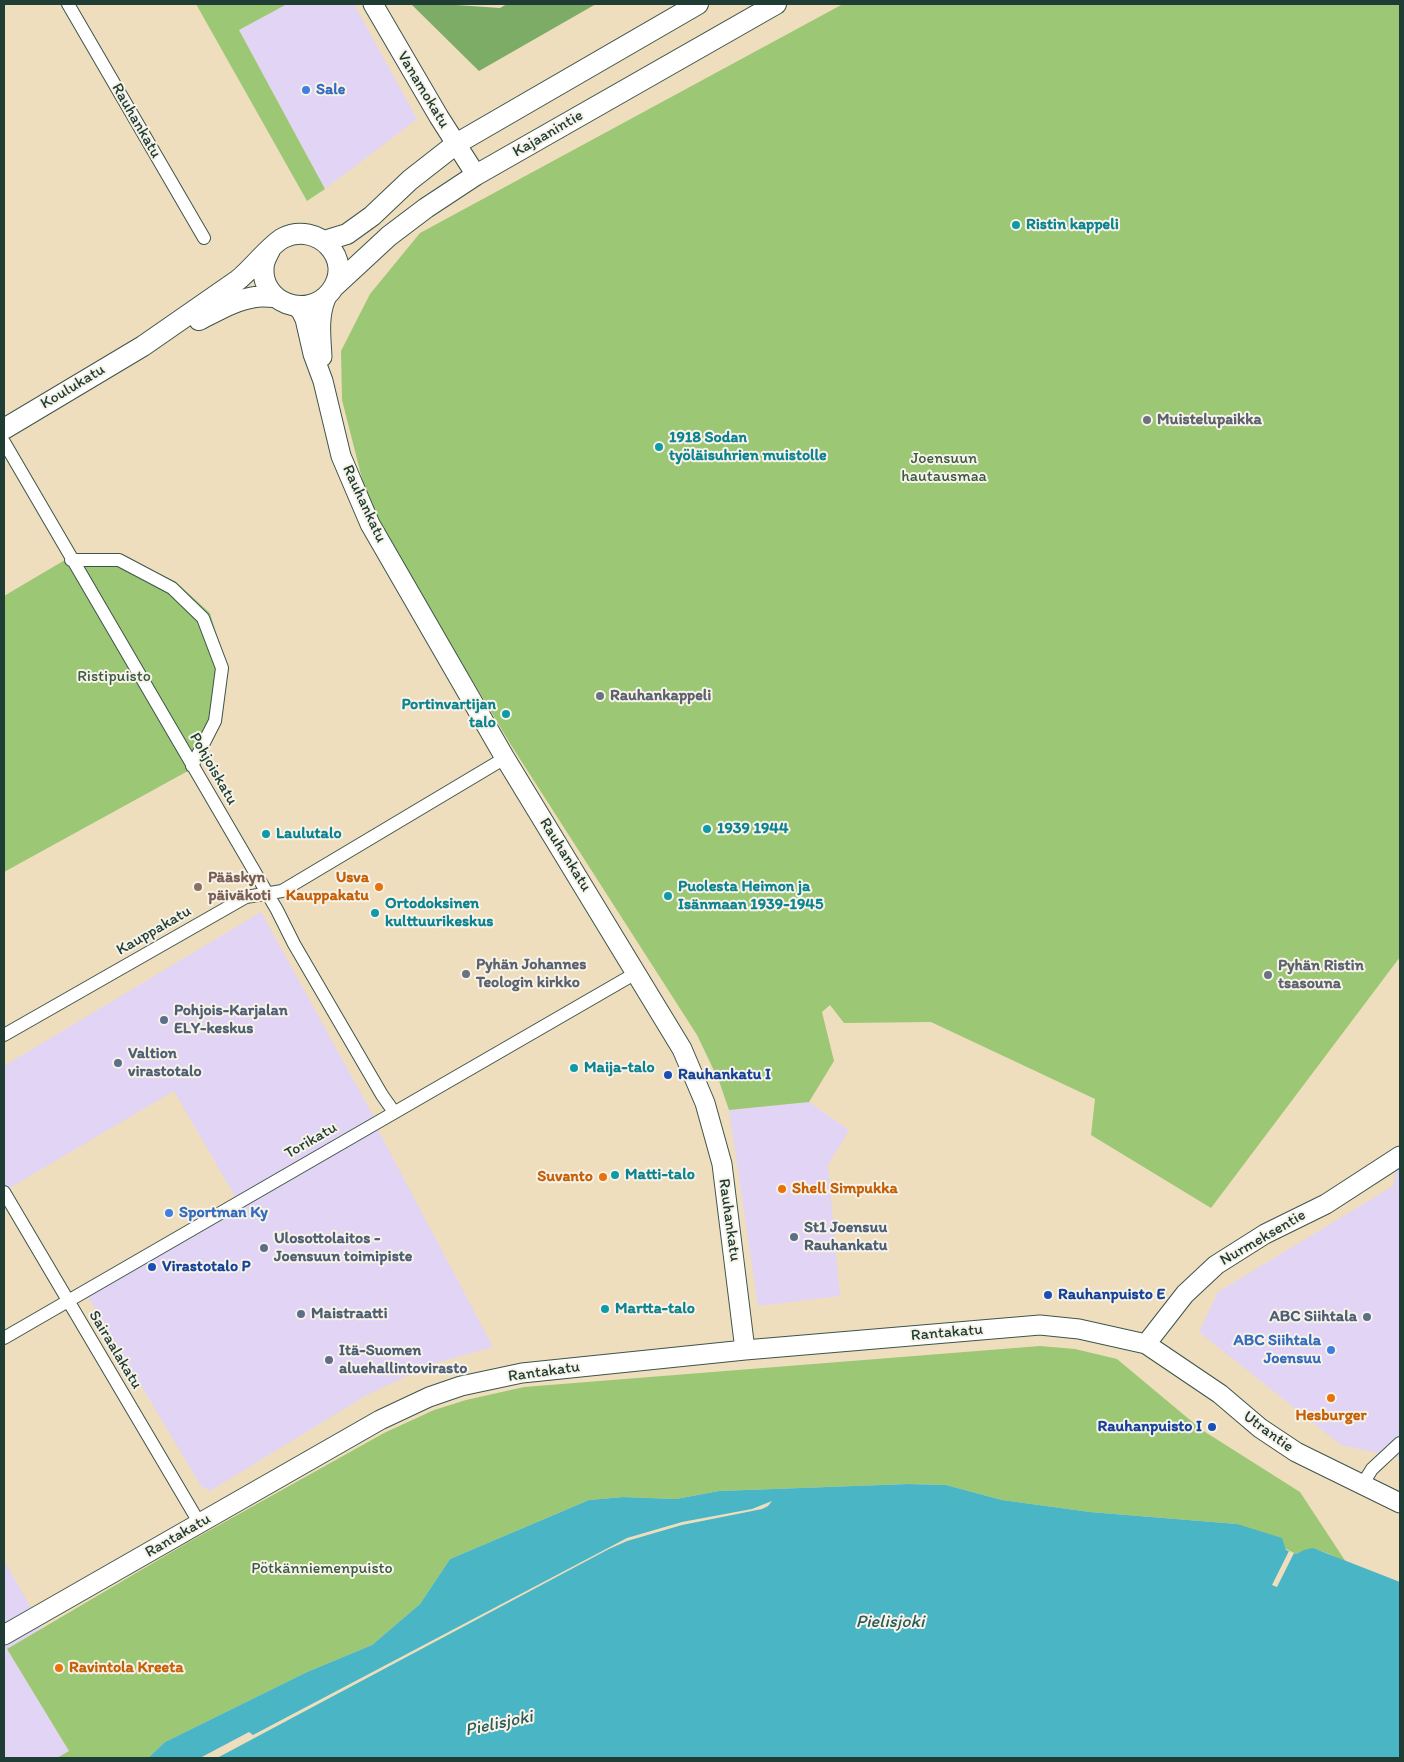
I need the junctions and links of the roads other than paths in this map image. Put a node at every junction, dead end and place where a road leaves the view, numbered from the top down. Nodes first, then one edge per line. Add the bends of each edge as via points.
1 (68, 4) edge
2 (373, 4) edge
3 (698, 4) edge
4 (776, 4) edge
5 (456, 144) junction
6 (476, 174) junction
7 (204, 238) dead end
8 (324, 242) junction
9 (270, 250) junction
10 (330, 292) junction
11 (275, 298) junction
12 (298, 307) junction
13 (143, 346) junction
14 (323, 381) junction
15 (4, 429) edge
16 (4, 442) edge
17 (72, 560) junction
18 (505, 758) junction
19 (192, 766) junction
20 (266, 893) junction
21 (636, 973) junction
22 (4, 1035) edge
23 (394, 1112) junction
24 (1400, 1156) edge
25 (4, 1192) edge
26 (68, 1301) junction
27 (4, 1338) edge
28 (1146, 1344) junction
29 (745, 1350) junction
30 (1400, 1443) edge
31 (1362, 1485) junction
32 (1400, 1503) edge
33 (200, 1524) junction
34 (4, 1636) edge

1 - 7 street, Rauhankatu
2 - 5 street, Vanamokatu
3 - 5 main road
4 - 6 main road, Kajaanintie
5 - 6 street, Vanamokatu
5 - 8 main road via 410,180 372,216 347,234
6 - 10 main road, Kajaanintie via 390,236
8 - 9 main road via 311,234 295,233 281,239
8 - 10 main road via 337,262 338,274
9 - 11 main road via 264,264 265,279
9 - 13 main road, Koulukatu via 250,271
10 - 12 main road via 313,305
10 - 14 street, Rauhankatu via 320,320
11 - 12 main road
11 - 13 main road, Koulukatu via 255,297 228,305
12 - 14 street, Rauhankatu via 305,319
13 - 15 main road, Koulukatu
14 - 18 street, Rauhankatu via 341,456 370,524
16 - 17 street, Pohjoiskatu
17 - 19 street, Pohjoiskatu
17 - 19 street via 118,560 172,588 203,618 222,668 215,721
18 - 20 street, Kauppakatu via 282,891
18 - 21 street, Rauhankatu
19 - 20 street, Pohjoiskatu
20 - 22 street, Kauppakatu via 246,897
20 - 23 street, Pohjoiskatu
21 - 23 street, Torikatu
21 - 29 street, Rauhankatu via 682,1049 705,1103 722,1164
23 - 26 street, Torikatu
24 - 28 street, Nurmeksentie via 1326,1204 1265,1234 1216,1265 1185,1294
25 - 26 street, Sairaalakatu
26 - 27 street, Torikatu
26 - 33 street, Sairaalakatu
28 - 29 street, Rantakatu via 1079,1329 1040,1325
28 - 31 street, Utrantie via 1220,1394 1260,1428 1296,1452
29 - 33 street, Rantakatu via 522,1373 461,1386 380,1420
30 - 31 street via 1372,1470
31 - 32 street, Utrantie
33 - 34 street, Rantakatu

